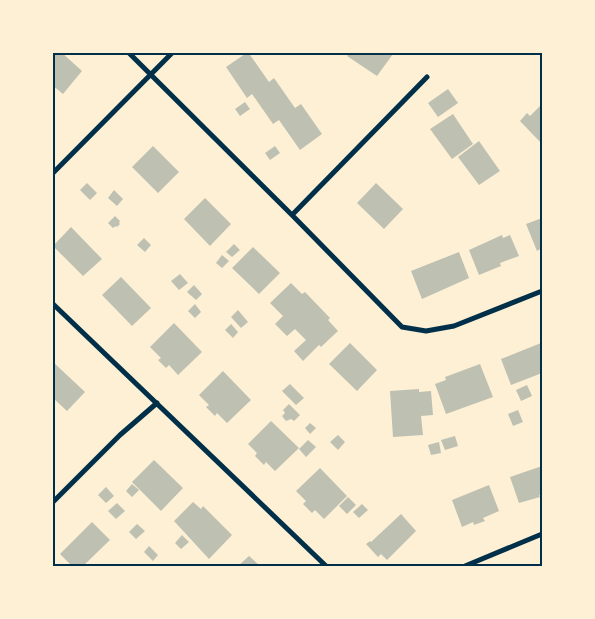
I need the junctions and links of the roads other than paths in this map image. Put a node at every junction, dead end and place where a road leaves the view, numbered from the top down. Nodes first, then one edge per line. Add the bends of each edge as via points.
1 (128, 52) edge
2 (173, 52) edge
3 (151, 76) junction
4 (427, 77) dead end
5 (52, 174) edge
6 (292, 215) junction
7 (542, 292) edge
8 (52, 303) edge
9 (157, 403) junction
10 (52, 503) edge
11 (542, 534) edge
12 (326, 566) edge
13 (465, 566) edge

1 - 3 street
2 - 3 street
3 - 5 street
3 - 6 street
4 - 6 street
6 - 7 street via 402,327 426,331 454,326
8 - 9 street
9 - 10 street
9 - 12 street
11 - 13 street

